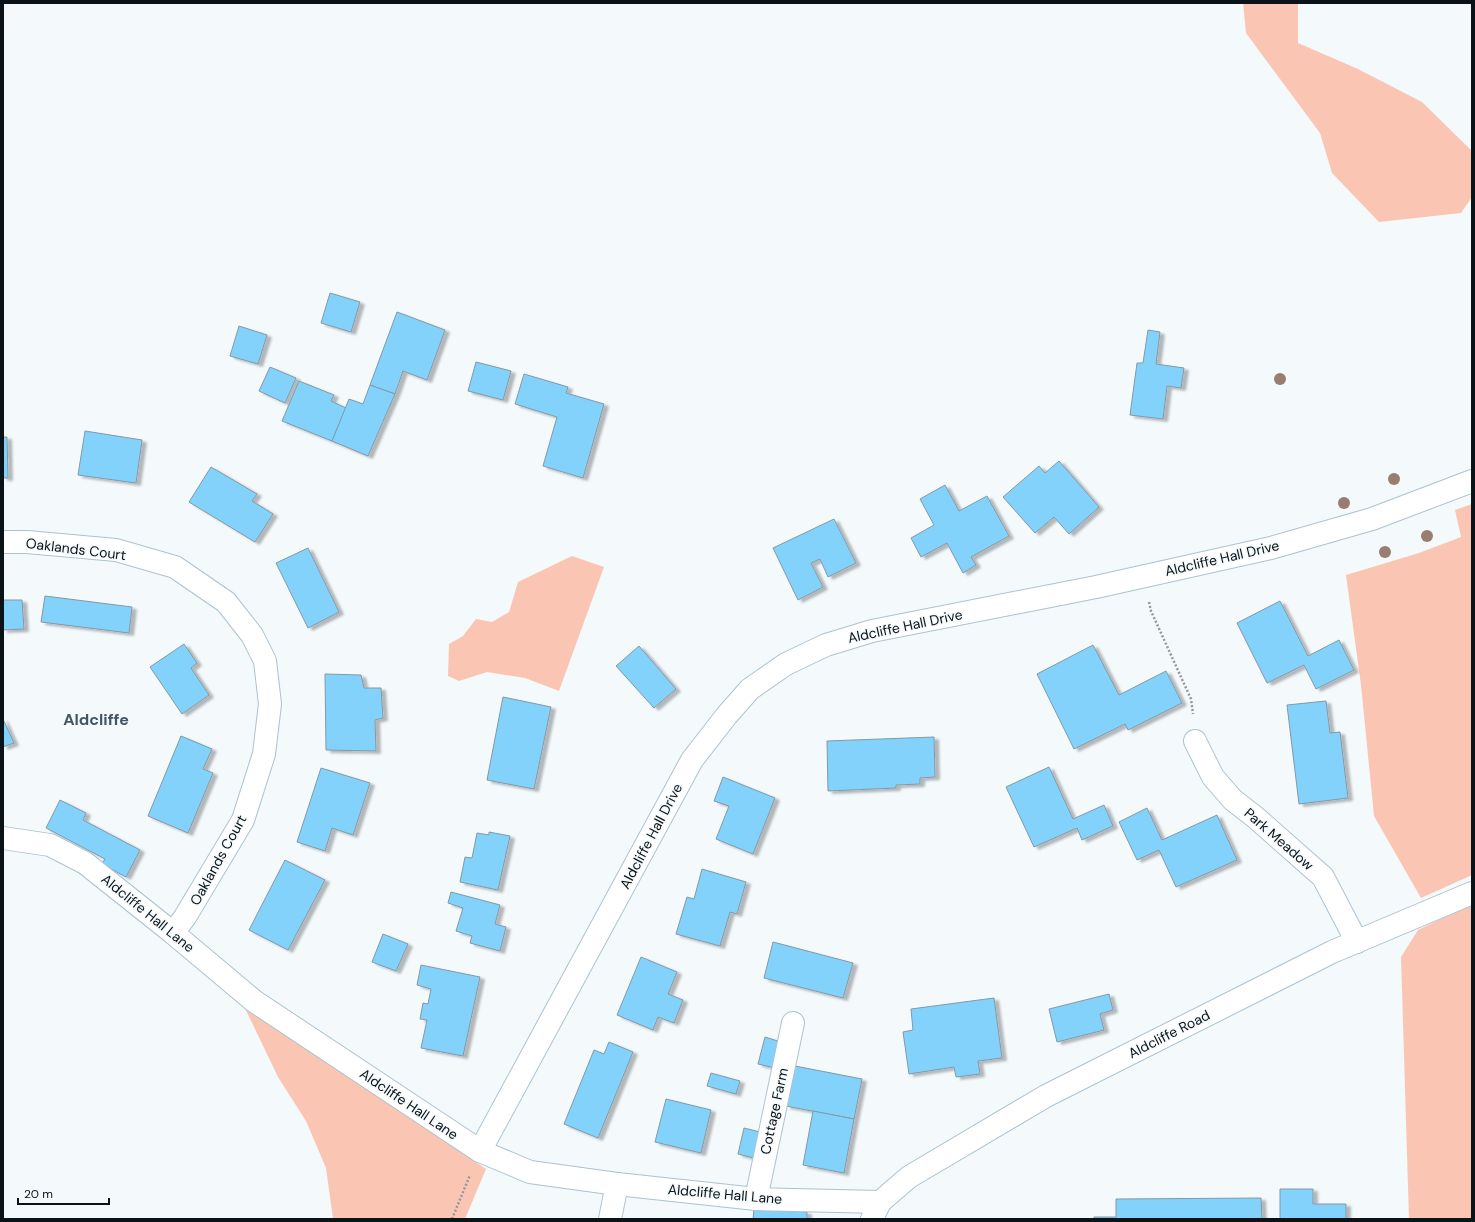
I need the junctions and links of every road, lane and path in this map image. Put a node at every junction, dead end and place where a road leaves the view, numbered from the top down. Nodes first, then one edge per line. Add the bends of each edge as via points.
1 (1472, 481) edge
2 (3, 542) edge
3 (1141, 577) junction
4 (1195, 741) joint
5 (3, 838) edge
6 (1472, 893) edge
7 (173, 932) junction
8 (1357, 942) junction
9 (793, 1023) dead end
10 (480, 1152) junction
11 (617, 1184) junction
12 (756, 1199) junction
13 (876, 1211) edge
14 (611, 1216) edge
15 (452, 1219) edge

1 - 3 street, Aldcliffe Hall Drive via 1372,519 1293,542
2 - 7 street, Oaklands Court via 116,550 175,567 226,602 252,635 265,661 270,704 265,747 243,820 186,917
3 - 4 path via 1151,611 1191,699
3 - 10 street, Aldcliffe Hall Drive via 872,631 826,645 786,664 750,689 692,760
4 - 8 street, Park Meadow via 1213,777 1233,800 1323,876
5 - 7 street, Aldcliffe Hall Lane via 50,845 85,863
6 - 8 street, Aldcliffe Road
7 - 10 street, Aldcliffe Hall Lane via 254,1001
8 - 13 street, Aldcliffe Road via 1332,952 1046,1096 909,1177
9 - 12 street, Cottage Farm
10 - 11 street, Aldcliffe Hall Lane via 530,1172
10 - 15 path
11 - 12 street, Aldcliffe Hall Lane
11 - 14 street
12 - 13 street, Aldcliffe Hall Lane

